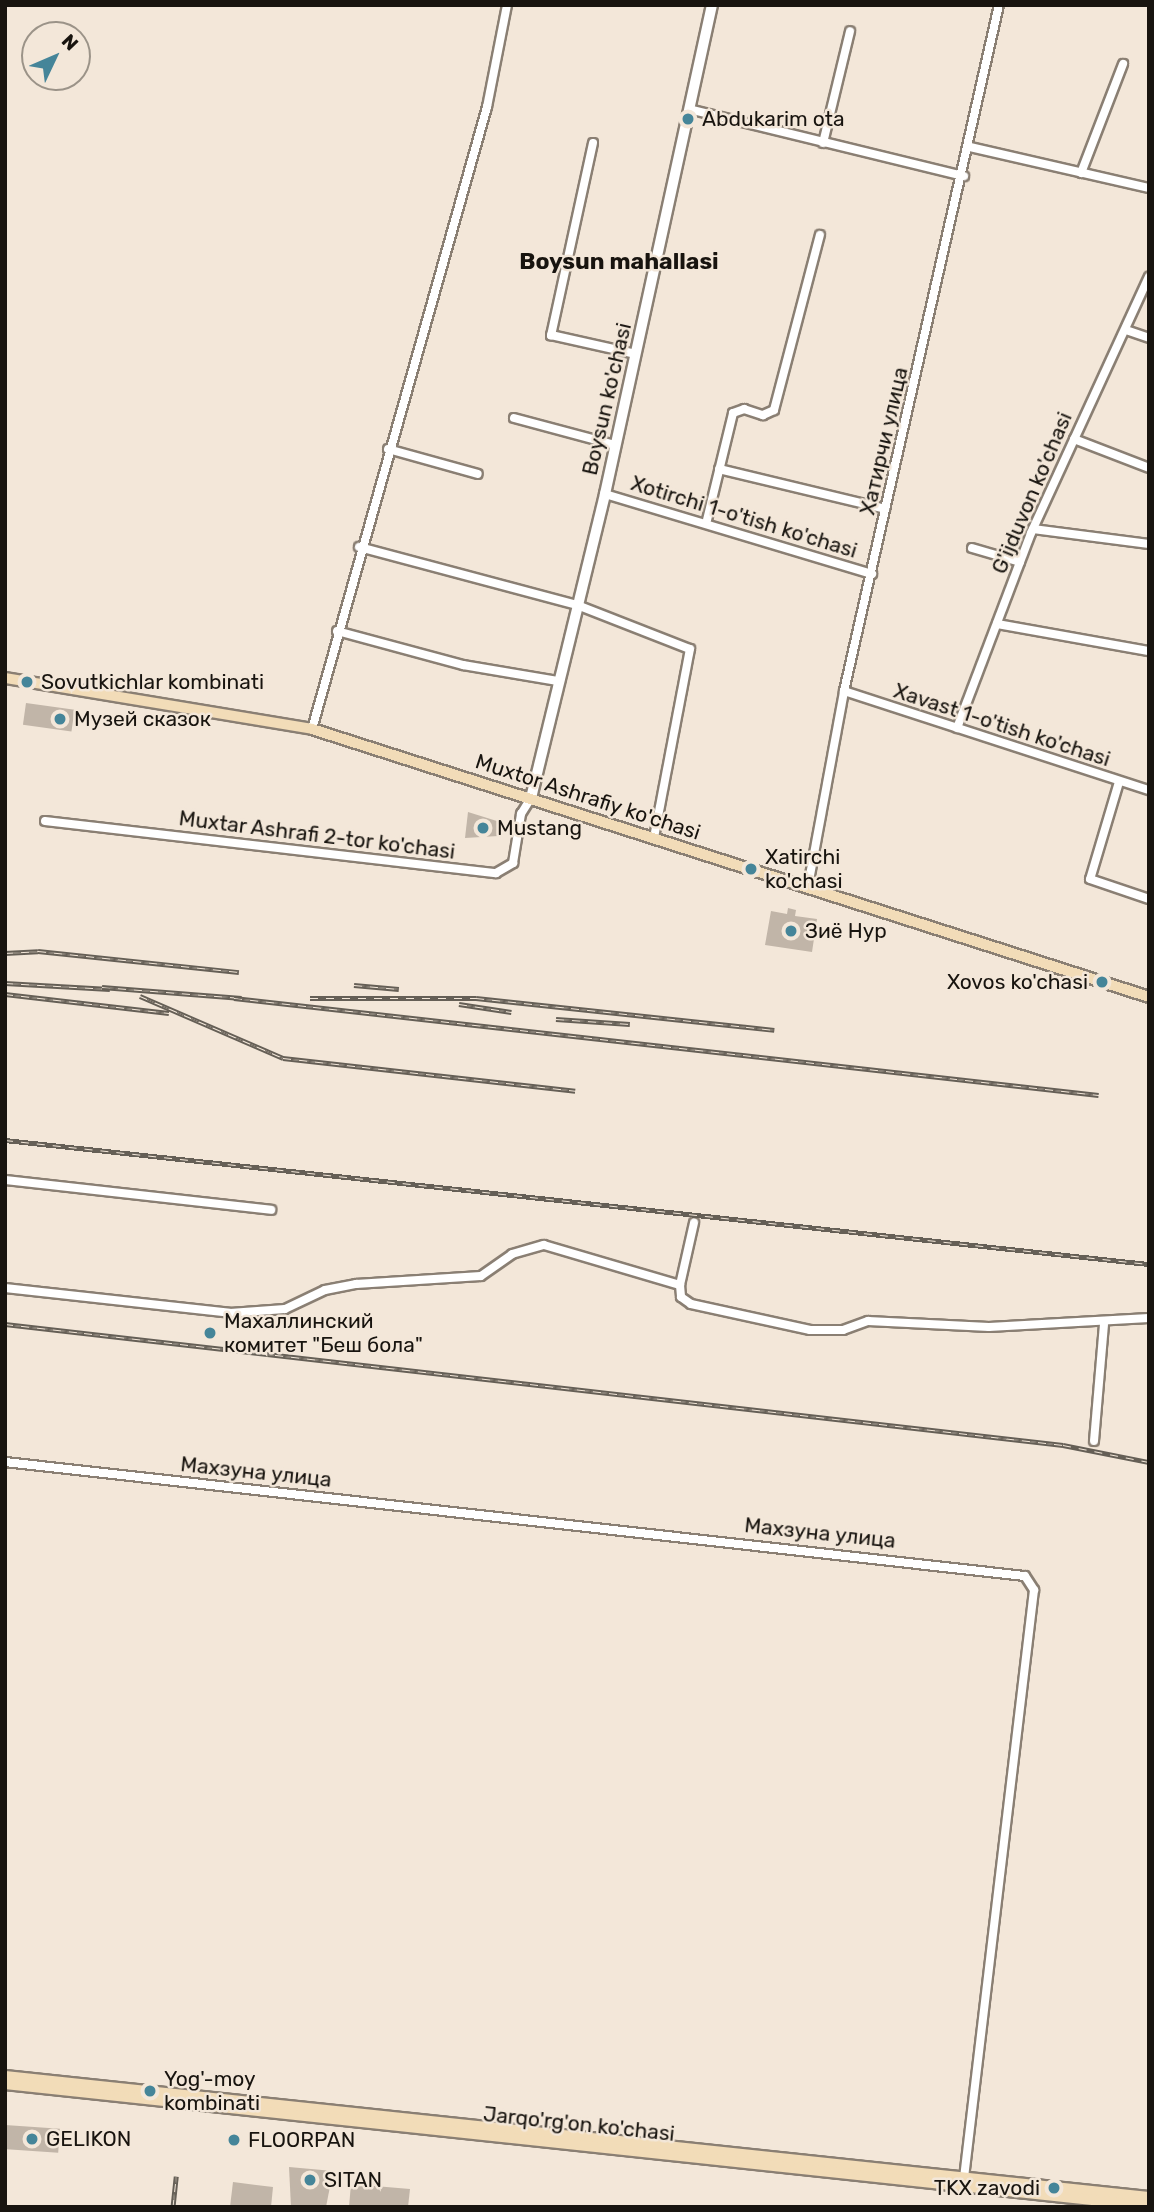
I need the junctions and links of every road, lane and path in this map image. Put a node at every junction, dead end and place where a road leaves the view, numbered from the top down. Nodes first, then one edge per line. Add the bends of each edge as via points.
1 (507, 5) edge
2 (712, 5) edge
3 (999, 5) edge
4 (850, 31) dead end
5 (1123, 64) dead end
6 (693, 110) junction
7 (593, 143) dead end
8 (823, 143) junction
9 (970, 147) junction
10 (1081, 173) junction
11 (964, 176) junction
12 (1149, 188) edge
13 (820, 235) dead end
14 (1149, 277) edge
15 (1126, 330) junction
16 (1149, 338) edge
17 (636, 354) junction
18 (514, 418) dead end
19 (1074, 439) junction
20 (615, 445) junction
21 (388, 449) junction
22 (1149, 468) edge
23 (719, 469) junction
24 (478, 474) dead end
25 (606, 494) junction
26 (885, 509) junction
27 (707, 520) junction
28 (1033, 529) junction
29 (1149, 544) edge
30 (359, 547) junction
31 (972, 548) dead end
32 (1020, 562) junction
33 (872, 574) junction
34 (577, 604) junction
35 (996, 624) junction
36 (337, 631) junction
37 (1149, 651) edge
38 (5, 678) edge
39 (558, 681) junction
40 (844, 691) junction
41 (957, 728) junction
42 (312, 729) junction
43 (1119, 782) junction
44 (1149, 790) edge
45 (531, 798) junction
46 (46, 821) dead end
47 (654, 837) junction
48 (808, 886) junction
49 (1149, 899) edge
50 (1148, 994) edge
51 (5, 1180) edge
52 (271, 1210) dead end
53 (694, 1223) dead end
54 (680, 1285) junction
55 (5, 1288) edge
56 (1149, 1318) edge
57 (1104, 1324) junction
58 (1094, 1441) dead end
59 (5, 1462) edge
60 (5, 2076) edge
61 (5, 2084) edge
62 (964, 2182) junction
63 (1149, 2197) edge
64 (1149, 2206) edge

1 - 21 street via 487,107
2 - 6 street, Boysun ko'chasi
3 - 9 street, Хатирчи улица
4 - 8 street
5 - 10 street
6 - 8 street
6 - 17 street, Boysun ko'chasi
7 - 17 street via 551,335
8 - 11 street
9 - 10 street
9 - 11 street, Хатирчи улица
10 - 12 street
11 - 26 street, Хатирчи улица
13 - 23 street via 774,410 763,415 737,409
14 - 15 street, G'ijduvon ko'chasi
15 - 16 street
15 - 19 street, G'ijduvon ko'chasi
17 - 20 street, Boysun ko'chasi
18 - 20 street
19 - 22 street
19 - 28 street, G'ijduvon ko'chasi
20 - 25 street, Boysun ko'chasi
21 - 24 street
21 - 30 street
23 - 26 street
23 - 27 street
25 - 27 street, Xotirchi 1-o'tish ko'chasi
25 - 34 street, Boysun ko'chasi
26 - 33 street, Хатирчи улица
27 - 33 street, Xotirchi 1-o'tish ko'chasi
28 - 29 street
28 - 32 street, G'ijduvon ko'chasi
30 - 34 street
30 - 36 street
31 - 32 street
32 - 35 street, G'ijduvon ko'chasi
33 - 40 street, Хатирчи улица
34 - 39 street, Boysun ko'chasi
34 - 47 street via 690,649
35 - 37 street
35 - 41 street, G'ijduvon ko'chasi
36 - 39 street via 463,665
36 - 42 street
38 - 42 main road, Muxtor Ashrafiy ko'chasi
39 - 45 street, Boysun ko'chasi
40 - 41 street, Xavast 1-o'tish ko'chasi
40 - 48 street, Хатирчи улица
41 - 43 street, Xavast 1-o'tish ko'chasi
42 - 45 main road, Muxtor Ashrafiy ko'chasi
43 - 44 street, Xavast 1-o'tish ko'chasi
43 - 49 street via 1090,879
45 - 46 street, Muxtar Ashrafi 2-tor ko'chasi via 521,814 513,863 496,873
45 - 47 main road, Muxtor Ashrafiy ko'chasi
47 - 48 main road, Muxtor Ashrafiy ko'chasi
48 - 50 main road, Muxtor Ashrafiy ko'chasi
51 - 52 street
53 - 54 street
54 - 55 street via 544,1245 512,1254 481,1276 346,1286 285,1309 230,1313
54 - 57 street via 681,1297 691,1304 810,1330 843,1330 872,1321
56 - 57 street
57 - 58 street
59 - 62 street, Махзуна улица via 1025,1576 1034,1590
60 - 62 main road, Jarqo'rg'on ko'chasi
61 - 62 main road, Jarqo'rg'on ko'chasi
62 - 63 main road, Jarqo'rg'on ko'chasi
62 - 64 main road, Jarqo'rg'on ko'chasi

